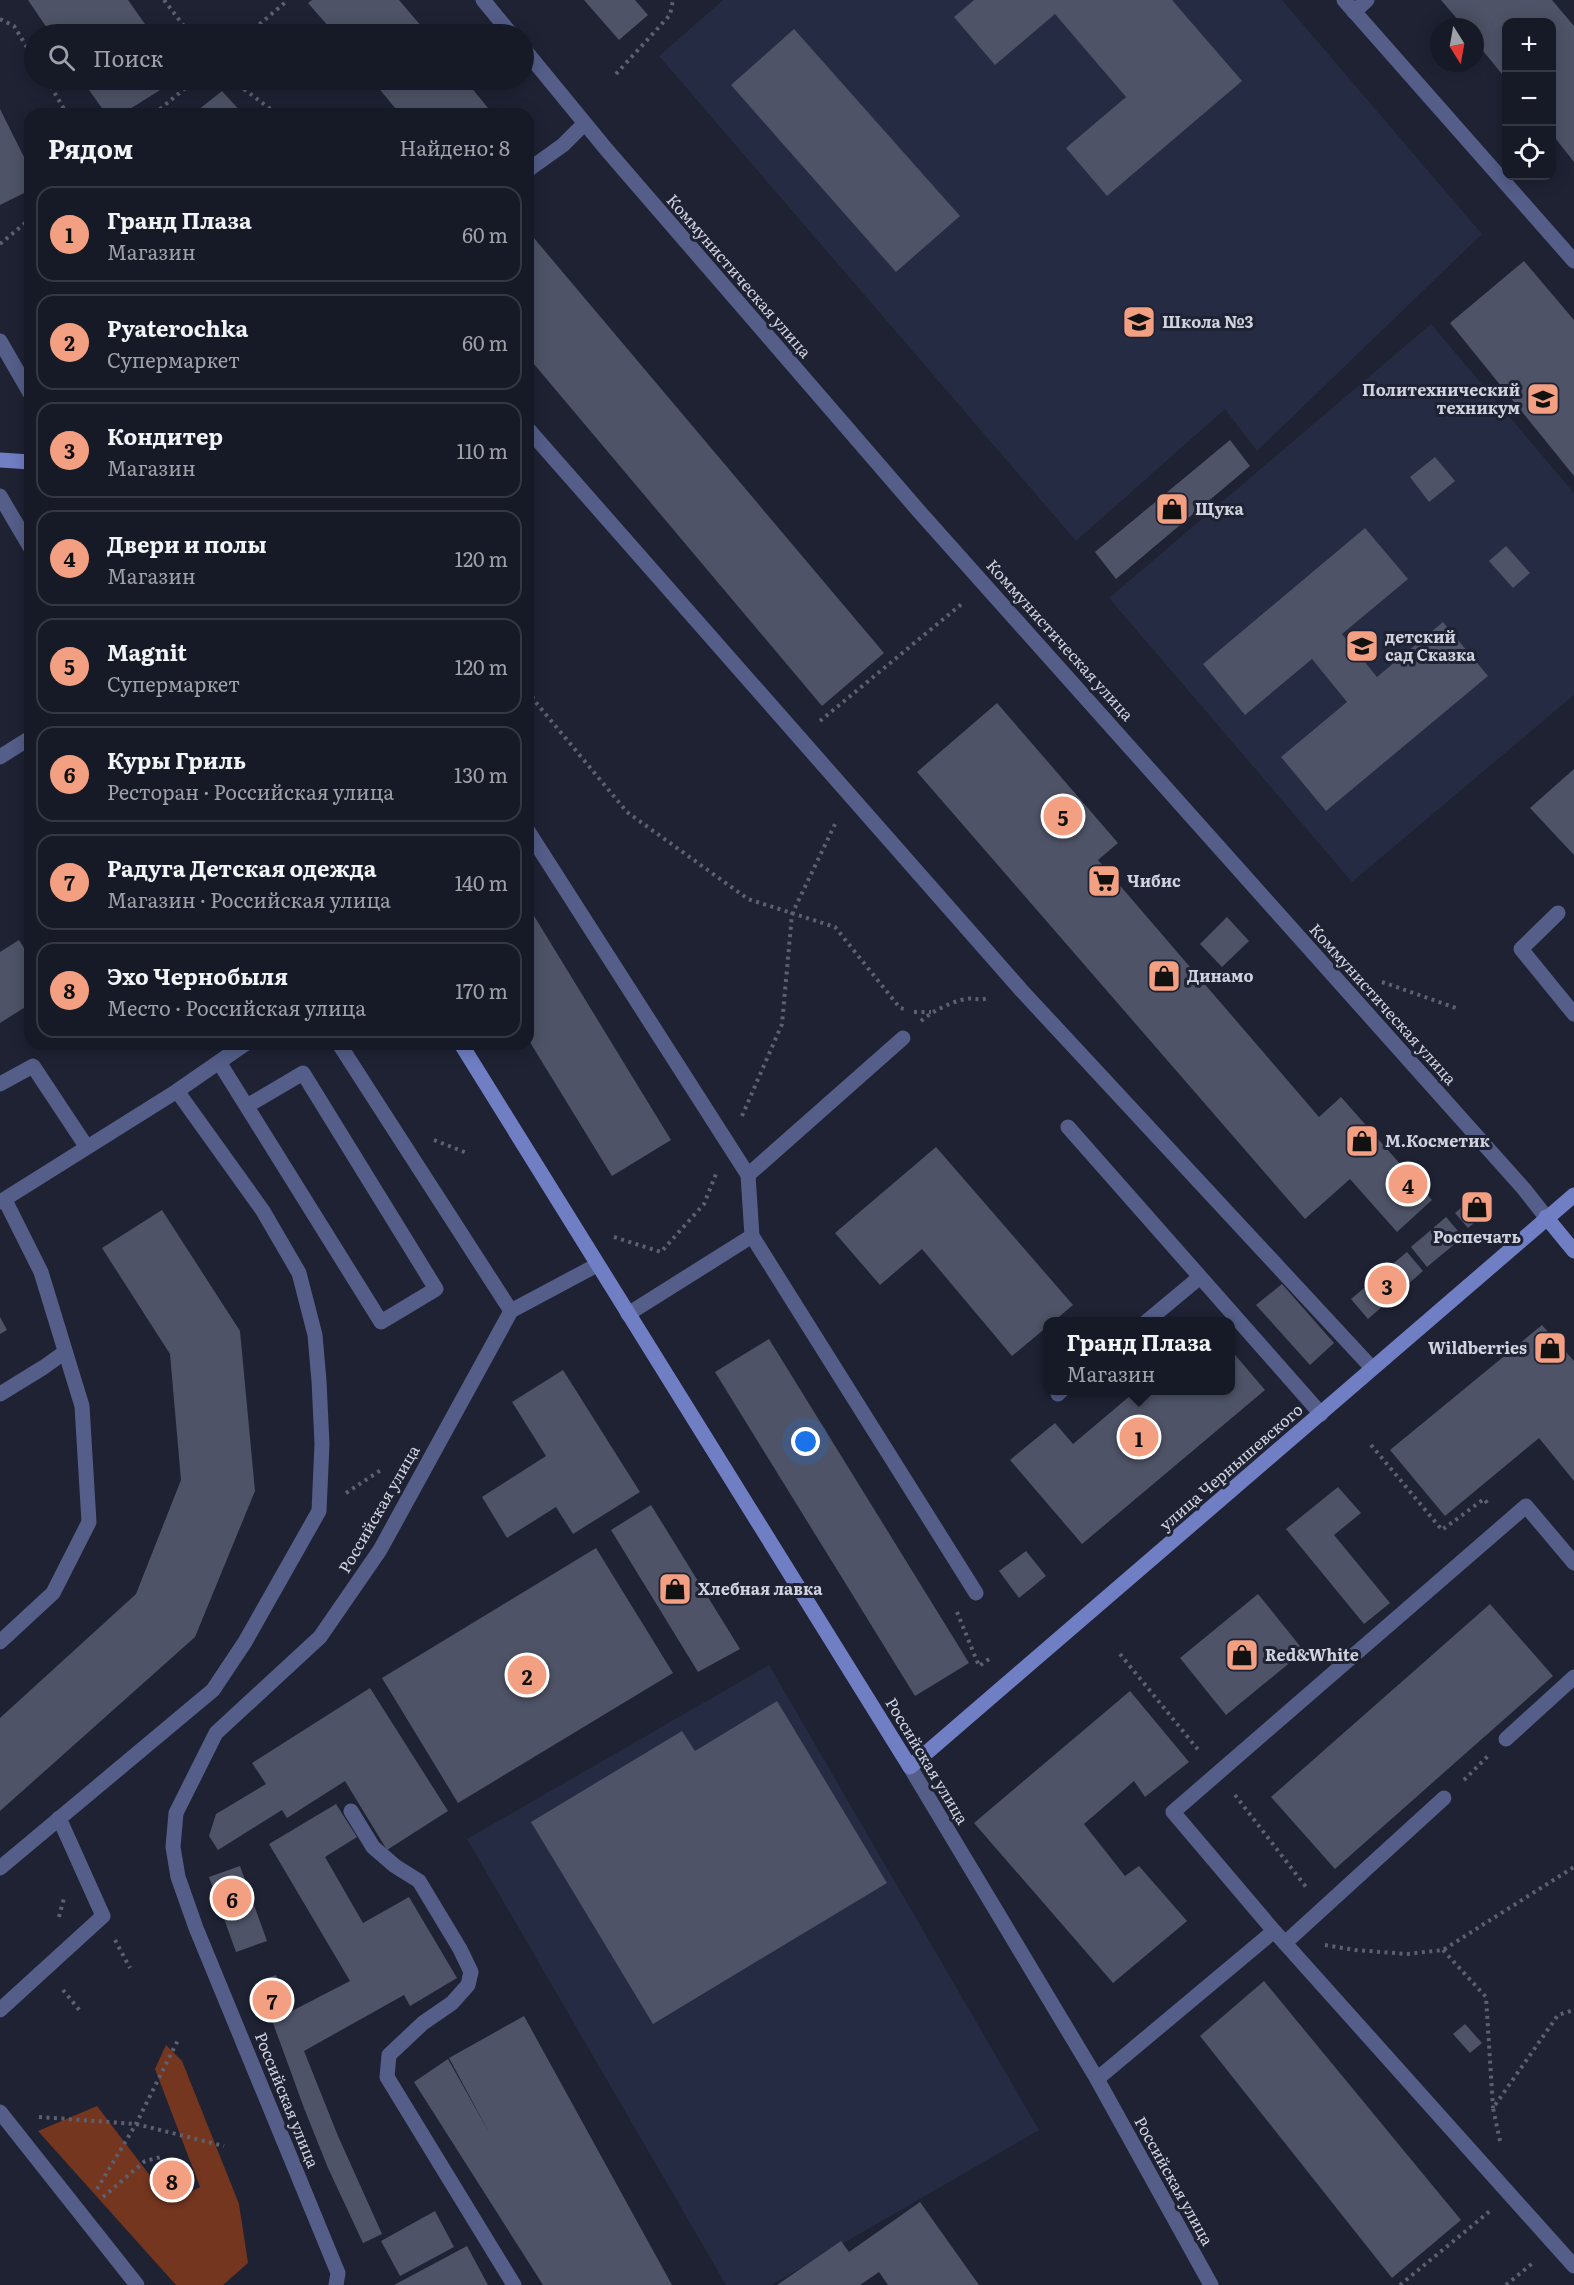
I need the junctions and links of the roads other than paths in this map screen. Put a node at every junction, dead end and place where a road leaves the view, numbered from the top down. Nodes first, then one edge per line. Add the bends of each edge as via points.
1 (483, 0) edge
2 (1367, 0) edge
3 (1349, 6) edge
4 (503, 24) edge
5 (534, 61) edge
6 (585, 124) junction
7 (534, 166) edge
8 (1574, 261) edge
9 (0, 341) edge
10 (24, 383) edge
11 (534, 436) edge
12 (0, 460) edge
13 (24, 462) edge
14 (0, 496) edge
15 (24, 537) edge
16 (24, 742) edge
17 (0, 757) edge
18 (534, 840) edge
19 (1558, 913) dead end
20 (1574, 1014) edge
21 (903, 1038) road end
22 (236, 1050) edge
23 (343, 1050) edge
24 (465, 1050) edge
25 (219, 1062) junction
26 (0, 1084) edge
27 (177, 1091) junction
28 (247, 1106) junction
29 (1068, 1127) dead end
30 (86, 1146) junction
31 (748, 1175) junction
32 (1574, 1195) edge
33 (2, 1201) edge
34 (1546, 1217) junction
35 (752, 1236) junction
36 (1574, 1251) edge
37 (597, 1265) junction
38 (1200, 1277) junction
39 (511, 1311) junction
40 (628, 1314) junction
41 (1152, 1317) edge
42 (65, 1352) junction
43 (1372, 1368) junction
44 (0, 1394) edge
45 (1321, 1414) junction
46 (1574, 1563) edge
47 (974, 1588) road end
48 (0, 1642) edge
49 (1574, 1677) edge
50 (1506, 1739) road end
51 (910, 1767) junction
52 (1444, 1798) road end
53 (351, 1811) dead end
54 (59, 1818) junction
55 (0, 1868) edge
56 (1274, 1931) junction
57 (1285, 1943) junction
58 (0, 2010) edge
59 (1097, 2079) junction
60 (1, 2113) edge
61 (1574, 2266) edge
62 (137, 2285) edge
63 (336, 2285) edge
64 (514, 2285) edge
65 (1211, 2285) edge

1 - 4 street
2 - 3 street
3 - 8 street
5 - 6 street, Коммунистическая улица
6 - 7 street
6 - 34 street, Коммунистическая улица via 917,509
9 - 10 street
11 - 43 street via 1022,991
12 - 13 main road
14 - 15 street
16 - 17 street
18 - 31 street
19 - 20 street via 1521,949
21 - 31 street
22 - 25 street
23 - 39 street
24 - 37 main road, Российская улица
25 - 27 street
25 - 28 street
26 - 30 street via 33,1066
27 - 30 street
27 - 54 street via 263,1211 298,1273 315,1335 320,1381 320,1511 213,1690
28 - 28 street via 381,1322 436,1288 303,1073
29 - 38 street
30 - 33 street
31 - 35 street
32 - 34 main road, улица Чернышевского
33 - 42 street via 41,1272
34 - 36 main road, Коммунистическая улица
34 - 43 main road, улица Чернышевского
35 - 40 street
35 - 47 street
37 - 39 street
37 - 40 main road, Российская улица
38 - 41 street
38 - 45 street
39 - 63 street, Российская улица via 380,1550 320,1637 216,1733 176,1814 174,1847 178,1877 338,2272
40 - 51 main road, Российская улица
42 - 44 street
42 - 48 street via 82,1406 89,1522 53,1593
43 - 45 main road, улица Чернышевского
45 - 51 main road, улица Чернышевского
46 - 56 street via 1526,1506 1173,1812
49 - 50 street
51 - 59 street, Российская улица
52 - 57 street
53 - 64 street via 373,1847 418,1881 471,1972 468,1985 452,2002 389,2055 387,2077
54 - 55 street
54 - 58 street via 103,1916
56 - 57 street
56 - 59 street
57 - 61 street
59 - 65 street, Российская улица
60 - 62 street

